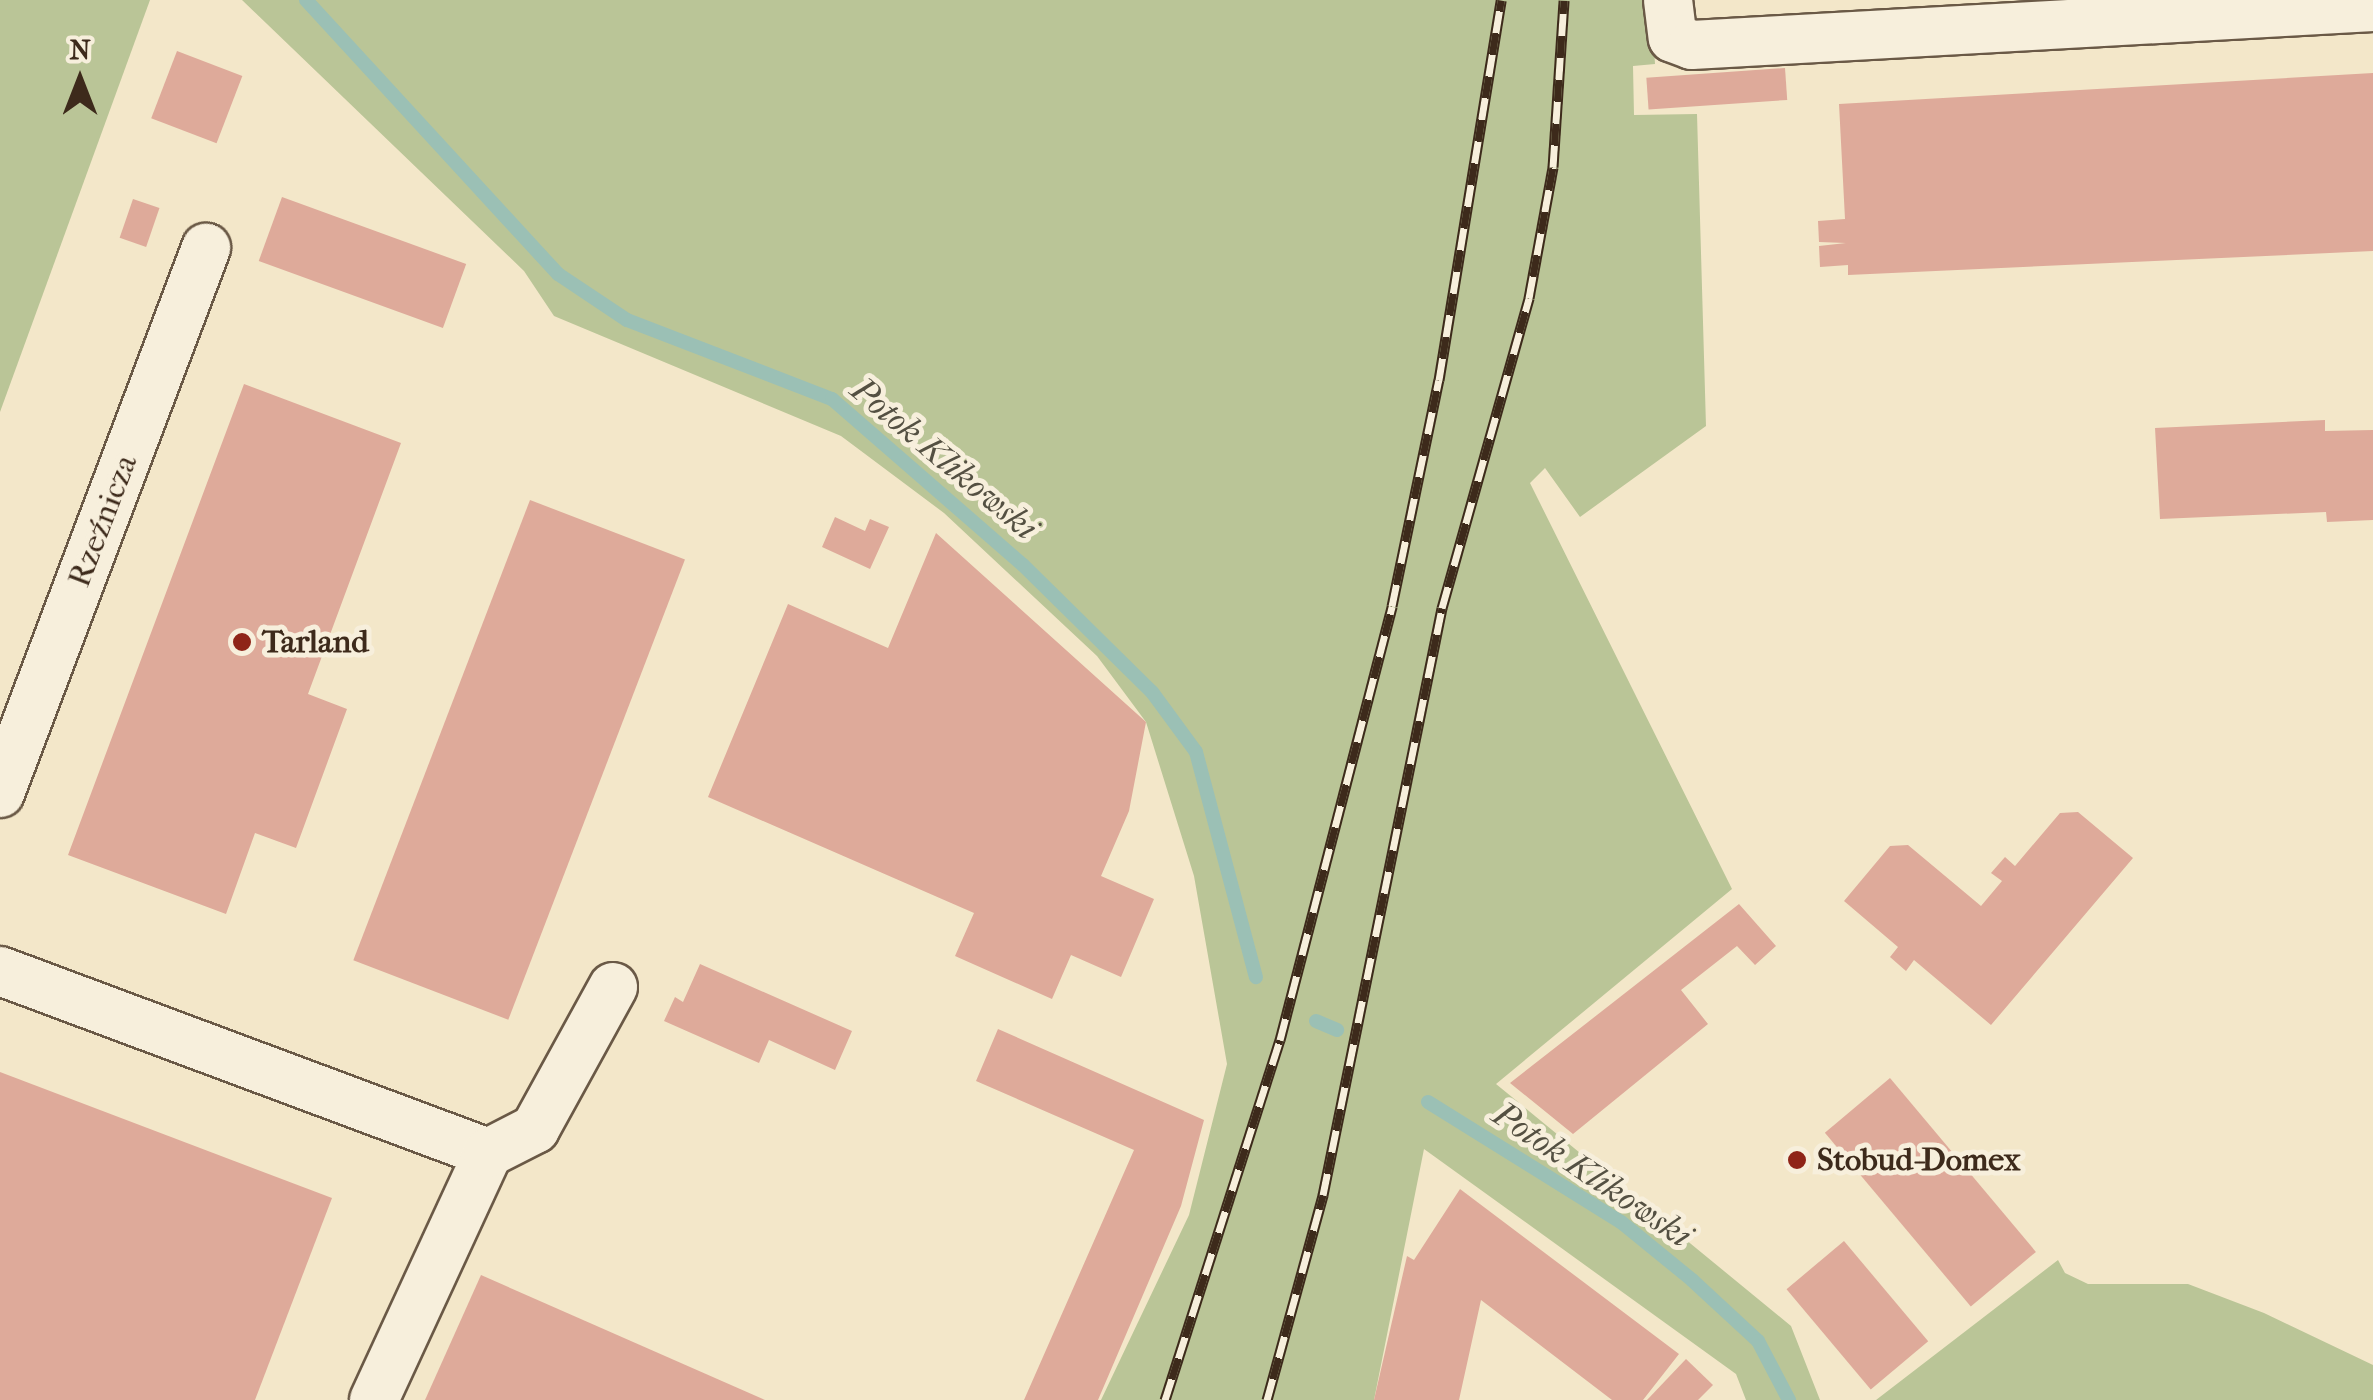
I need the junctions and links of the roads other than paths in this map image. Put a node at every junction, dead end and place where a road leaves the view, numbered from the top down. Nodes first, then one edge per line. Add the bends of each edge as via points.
1 (1668, 0) edge
2 (2373, 7) edge
3 (206, 248) dead end
4 (0, 794) edge
5 (0, 970) edge
6 (613, 987) dead end
7 (488, 1153) junction
8 (374, 1400) edge

1 - 2 street via 1674,38 1692,46
3 - 4 street, Rzeźnicza
5 - 7 street
6 - 7 street via 535,1129
7 - 8 street

